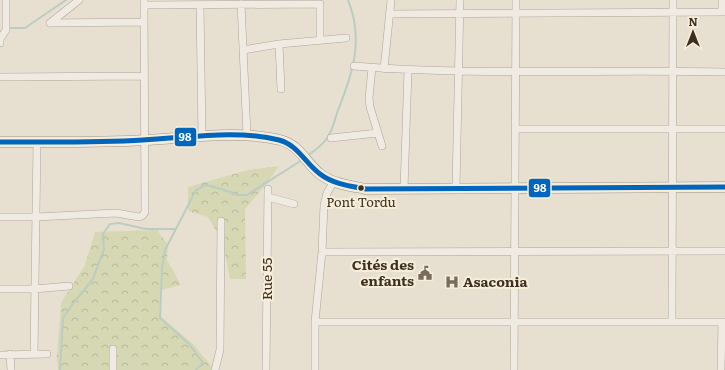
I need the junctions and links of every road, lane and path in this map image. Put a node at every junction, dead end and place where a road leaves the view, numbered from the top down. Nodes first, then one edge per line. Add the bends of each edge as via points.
1 (79, 0) edge
2 (391, 0) edge
3 (460, 0) edge
4 (516, 0) edge
5 (672, 0) edge
6 (722, 0) edge
7 (252, 2) edge
8 (4, 3) edge
9 (144, 3) edge
10 (241, 4) junction
11 (200, 5) junction
12 (672, 12) junction
13 (724, 12) edge
14 (460, 13) junction
15 (516, 13) junction
16 (389, 14) junction
17 (144, 22) junction
18 (3, 30) edge
19 (346, 38) dead end
20 (320, 40) junction
21 (0, 43) edge
22 (279, 44) junction
23 (243, 50) junction
24 (354, 66) dead end
25 (372, 68) junction
26 (384, 69) junction
27 (408, 70) junction
28 (672, 71) junction
29 (459, 72) junction
30 (515, 72) junction
31 (725, 72) edge
32 (144, 76) junction
33 (0, 77) edge
34 (281, 89) dead end
35 (515, 129) junction
36 (672, 129) junction
37 (725, 129) edge
38 (378, 133) junction
39 (247, 136) junction
40 (202, 137) junction
41 (331, 138) dead end
42 (145, 141) junction
43 (0, 142) edge
44 (37, 142) junction
45 (382, 146) dead end
46 (334, 181) junction
47 (672, 187) junction
48 (404, 188) junction
49 (456, 188) junction
50 (515, 188) junction
51 (725, 188) edge
52 (294, 204) dead end
53 (0, 217) edge
54 (36, 217) junction
55 (221, 221) dead end
56 (672, 251) junction
57 (725, 251) edge
58 (322, 252) junction
59 (514, 252) junction
60 (69, 286) dead end
61 (0, 289) edge
62 (34, 289) junction
63 (315, 322) junction
64 (514, 322) junction
65 (672, 322) junction
66 (724, 322) edge
67 (113, 349) dead end
68 (10, 354) junction
69 (34, 354) junction
70 (47, 354) dead end
71 (0, 355) edge
72 (11, 370) edge
73 (113, 370) edge
74 (215, 370) edge
75 (266, 370) edge
76 (315, 370) edge
77 (514, 370) edge
78 (721, 370) edge

1 - 17 street via 50,23
2 - 16 street
3 - 14 street
4 - 15 street
5 - 12 street
6 - 13 street
7 - 10 street
7 - 20 street via 320,4
8 - 18 street
9 - 11 street
9 - 17 street
10 - 11 street
10 - 23 street
11 - 40 street
12 - 13 street
12 - 15 street
12 - 28 street
14 - 15 street
14 - 16 street
14 - 29 street
15 - 30 street
16 - 26 street
17 - 32 street
18 - 21 street
19 - 20 street
20 - 22 street
22 - 23 street
22 - 34 street
23 - 39 street
24 - 25 street
25 - 26 street
25 - 38 street via 369,98
26 - 27 street
27 - 29 street
27 - 48 street
28 - 30 street
28 - 31 street
28 - 36 street
29 - 30 street
29 - 49 street
30 - 35 street
32 - 33 street
32 - 42 street
35 - 36 street
35 - 50 street
36 - 37 street
36 - 47 street
38 - 41 street
38 - 45 street
39 - 40 main road
39 - 46 main road via 279,140 298,148 314,169
40 - 42 main road
42 - 44 main road
42 - 54 street via 145,212 142,216 116,213
43 - 44 main road
44 - 54 street
46 - 48 main road via 366,189
46 - 58 street via 324,205
47 - 50 main road
47 - 51 main road
47 - 56 street
48 - 49 main road
49 - 50 main road
50 - 59 street
52 - 75 street, Rue 55 via 268,193
53 - 54 street
54 - 62 street
55 - 74 street via 220,350
56 - 57 street
56 - 59 street
56 - 65 street
58 - 59 street
58 - 63 street
59 - 64 street
60 - 62 street
61 - 62 street
62 - 69 street
63 - 64 street
63 - 76 street
64 - 65 street
64 - 77 street
65 - 66 street
66 - 78 street
67 - 73 street
68 - 69 street
68 - 71 street
68 - 72 street
69 - 70 street

